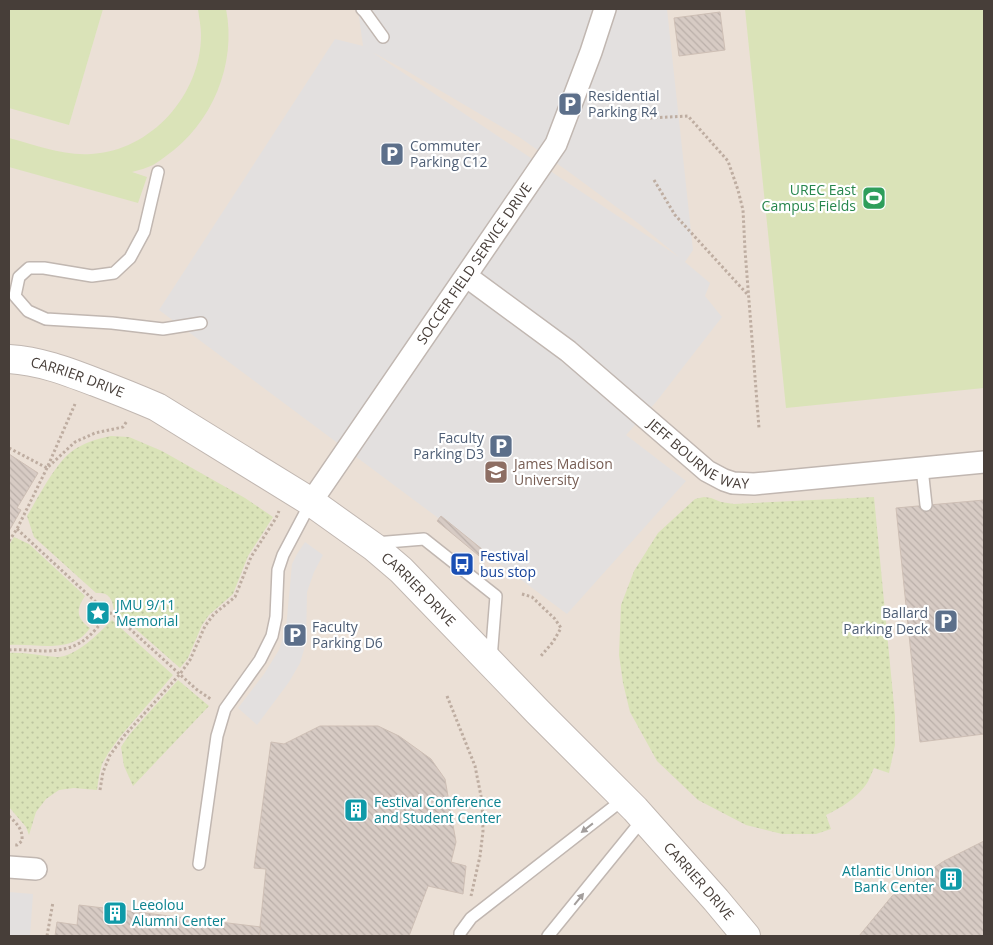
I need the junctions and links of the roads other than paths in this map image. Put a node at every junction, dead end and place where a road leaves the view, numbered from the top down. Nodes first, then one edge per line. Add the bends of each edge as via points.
1 (362, 9) edge
2 (604, 9) edge
3 (383, 37) dead end
4 (158, 172) dead end
5 (466, 276) junction
6 (201, 322) dead end
7 (9, 359) edge
8 (984, 462) edge
9 (922, 468) junction
10 (311, 502) junction
11 (926, 505) dead end
12 (368, 543) junction
13 (490, 663) junction
14 (625, 798) junction
15 (644, 818) junction
16 (199, 864) dead end
17 (9, 867) edge
18 (36, 869) dead end
19 (460, 936) edge
20 (548, 936) edge
21 (746, 936) edge

1 - 3 lane
2 - 5 street, SOCCER FIELD SERVICE DRIVE via 556,144
4 - 6 lane via 144,232 130,258 114,273 92,276 29,268 20,276 15,296 28,311 46,319 163,329
5 - 9 street, JEFF BOURNE WAY via 568,351 691,459 724,480 754,484
5 - 10 street, SOCCER FIELD SERVICE DRIVE
7 - 10 street, CARRIER DRIVE via 58,368 157,407
8 - 9 street, JEFF BOURNE WAY
9 - 11 lane
10 - 12 street, CARRIER DRIVE
10 - 16 lane via 278,570 272,636 260,660 225,709 217,736
12 - 13 street, CARRIER DRIVE via 401,570
12 - 13 lane via 424,539 496,596
13 - 14 street, CARRIER DRIVE
14 - 15 street, CARRIER DRIVE
14 -> 19 lane via 471,918
20 -> 15 lane
15 - 21 street, CARRIER DRIVE
17 - 18 street

